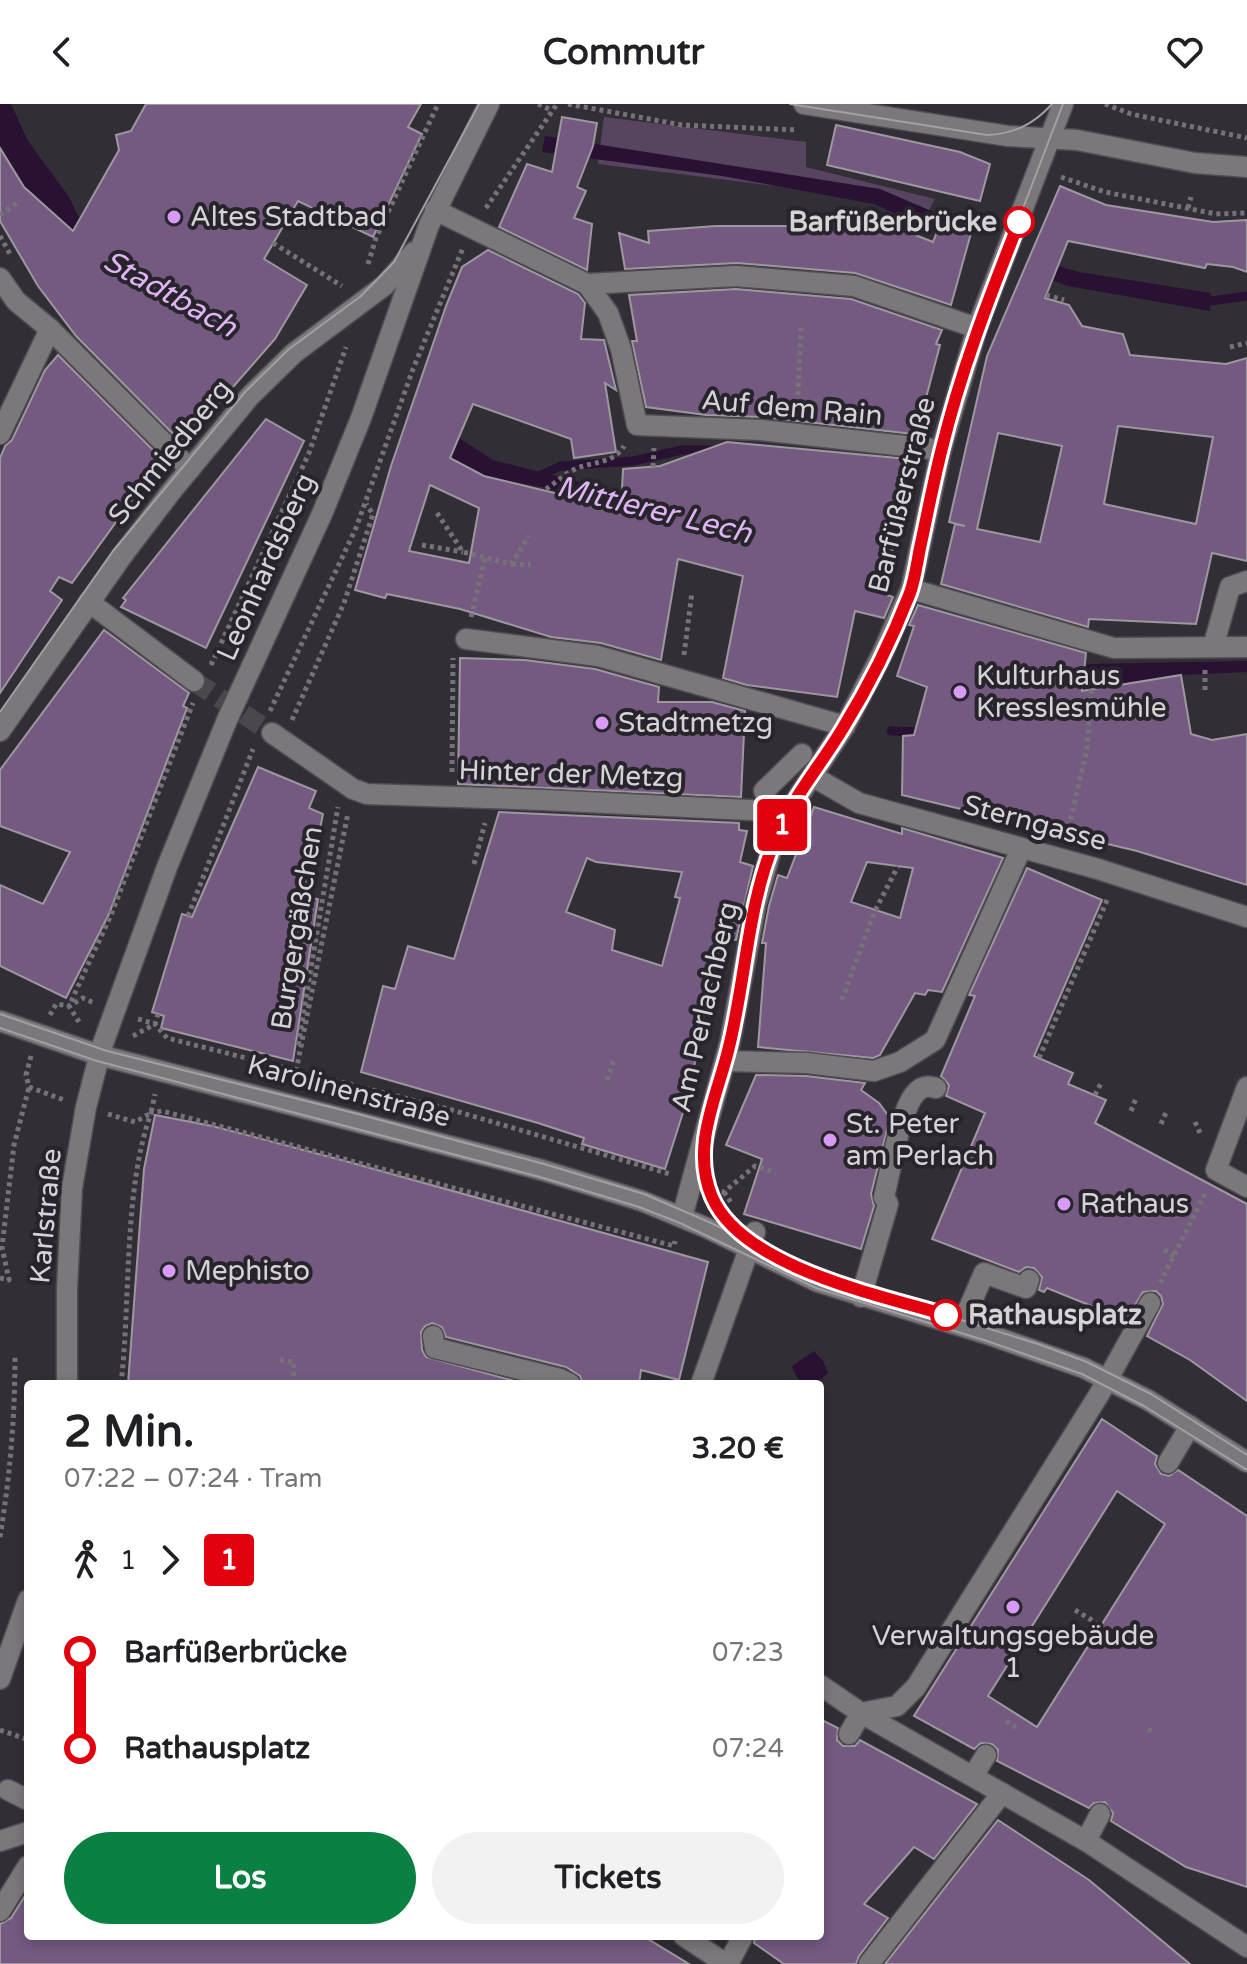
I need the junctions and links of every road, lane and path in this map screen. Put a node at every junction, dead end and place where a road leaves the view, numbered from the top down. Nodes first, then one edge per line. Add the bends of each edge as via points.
1 (489, 104) edge
2 (538, 104) edge
3 (557, 104) edge
4 (568, 104) edge
5 (804, 104) edge
6 (1063, 104) edge
7 (1105, 104) edge
8 (551, 110) junction
9 (806, 130) dead end
10 (1052, 137) junction
11 (1247, 138) edge
12 (1247, 167) edge
13 (1060, 177) dead end
14 (1191, 197) dead end
15 (20, 201) dead end
16 (1188, 208) junction
17 (435, 210) junction
18 (1247, 213) edge
19 (0, 215) edge
20 (475, 227) junction
21 (273, 243) dead end
22 (422, 243) junction
23 (0, 278) edge
24 (587, 284) junction
25 (343, 287) dead end
26 (1046, 295) dead end
27 (1064, 300) dead end
28 (801, 328) dead end
29 (977, 328) junction
30 (50, 329) junction
31 (1247, 343) edge
32 (1230, 347) dead end
33 (798, 395) dead end
34 (325, 414) dead end
35 (0, 434) edge
36 (941, 450) junction
37 (620, 453) dead end
38 (190, 469) junction
39 (546, 489) dead end
40 (366, 504) junction
41 (437, 513) dead end
42 (529, 536) dead end
43 (422, 545) dead end
44 (463, 552) junction
45 (485, 558) junction
46 (511, 564) junction
47 (531, 565) dead end
48 (1247, 581) edge
49 (911, 589) junction
50 (692, 592) dead end
51 (89, 602) junction
52 (466, 639) junction
53 (1213, 647) junction
54 (1247, 647) edge
55 (1093, 664) dead end
56 (1205, 674) dead end
57 (681, 679) junction
58 (198, 684) junction
59 (1205, 693) dead end
60 (453, 711) junction
61 (292, 720) dead end
62 (845, 726) junction
63 (266, 730) junction
64 (0, 731) edge
65 (802, 754) dead end
66 (452, 760) junction
67 (812, 776) junction
68 (764, 791) dead end
69 (348, 796) junction
70 (452, 797) junction
71 (489, 798) junction
72 (788, 812) junction
73 (1021, 849) junction
74 (1060, 859) junction
75 (474, 864) dead end
76 (898, 866) dead end
77 (1106, 902) dead end
78 (188, 916) dead end
79 (1247, 917) edge
80 (83, 998) dead end
81 (842, 1000) dead end
82 (56, 1004) dead end
83 (69, 1006) junction
84 (158, 1014) dead end
85 (0, 1021) edge
86 (99, 1055) junction
87 (1039, 1058) dead end
88 (614, 1060) dead end
89 (726, 1061) junction
90 (27, 1065) dead end
91 (297, 1069) junction
92 (607, 1080) dead end
93 (1101, 1083) dead end
94 (29, 1087) junction
95 (1247, 1087) edge
96 (936, 1088) dead end
97 (37, 1091) dead end
98 (1095, 1095) dead end
99 (1136, 1098) dead end
100 (152, 1110) junction
101 (1167, 1110) dead end
102 (1131, 1111) dead end
103 (135, 1122) dead end
104 (1161, 1124) dead end
105 (964, 1162) dead end
106 (952, 1163) dead end
107 (776, 1173) dead end
108 (671, 1175) dead end
109 (1247, 1187) edge
110 (724, 1192) dead end
111 (1203, 1196) dead end
112 (682, 1217) junction
113 (752, 1241) junction
114 (1164, 1250) dead end
115 (1174, 1256) junction
116 (0, 1278) edge
117 (1163, 1278) dead end
118 (1029, 1280) dead end
119 (861, 1297) junction
120 (1150, 1303) dead end
121 (966, 1315) dead end
122 (433, 1336) dead end
123 (15, 1355) dead end
124 (280, 1360) dead end
125 (67, 1380) edge
126 (122, 1380) edge
127 (293, 1380) edge
128 (561, 1380) edge
129 (702, 1380) edge
130 (1108, 1380) junction
131 (1190, 1426) junction
132 (1247, 1462) edge
133 (1168, 1463) dead end
134 (0, 1537) edge
135 (1075, 1610) dead end
136 (24, 1611) edge
137 (1100, 1625) dead end
138 (0, 1679) edge
139 (824, 1688) edge
140 (861, 1713) junction
141 (1006, 1721) dead end
142 (1017, 1728) dead end
143 (1148, 1729) dead end
144 (0, 1730) edge
145 (1155, 1733) dead end
146 (849, 1734) dead end
147 (24, 1738) edge
148 (986, 1755) dead end
149 (973, 1776) junction
150 (8, 1790) dead end
151 (1002, 1793) junction
152 (24, 1798) edge
153 (1100, 1814) dead end
154 (24, 1833) edge
155 (0, 1841) edge
156 (1086, 1841) junction
157 (24, 1872) edge
158 (0, 1911) edge
159 (690, 1940) edge
160 (741, 1940) edge
161 (1247, 1947) edge
162 (727, 1964) edge
163 (869, 1964) edge

1 - 17 street, Leonhardsberg
2 - 8 path
3 - 8 path
4 - 9 path via 682,125
5 - 10 street via 997,135
6 - 10 street, Barfüßerstraße
7 - 11 path
8 - 20 path
10 - 12 street
10 - 29 street, Barfüßerstraße
13 - 16 path
14 - 16 path
15 - 19 path
16 - 18 path
17 - 20 street
17 - 22 street, Leonhardsberg
20 - 24 street
20 - 40 path via 413,369
21 - 25 path
22 - 38 street, Schmiedberg via 385,285 271,374
22 - 86 street, Leonhardsberg via 361,418 227,720
23 - 30 street via 16,301
24 - 29 street via 736,276 854,286
24 - 36 street, Auf dem Rain via 608,313 621,349 637,425 761,430
26 - 27 path
28 - 33 path
29 - 36 street, Barfüßerstraße
30 - 35 street
30 - 38 street
31 - 32 path
34 - 58 path
36 - 49 street, Barfüßerstraße
37 - 39 path via 573,470
38 - 51 street, Schmiedberg
40 - 61 path via 373,514 344,603
40 - 63 path
41 - 44 path
42 - 46 path
43 - 44 path
44 - 45 path
45 - 46 path
45 - 52 path
46 - 47 path
48 - 53 street via 1230,587
49 - 53 street via 1114,648
49 - 62 street, Barfüßerstraße
50 - 57 path
51 - 58 street
51 - 64 street, Schmiedberg
52 - 57 street via 598,656
52 - 60 path via 453,657
53 - 54 street
55 - 74 path via 1087,749
56 - 59 path
57 - 62 street
58 - 83 path via 111,915
60 - 66 path
60 - 66 path via 457,735
62 - 67 street, Barfüßerstraße
63 - 69 street
63 - 78 path
65 - 68 street
66 - 70 path
67 - 72 street, Am Perlachberg
67 - 73 street, Sterngasse via 859,803
69 - 70 street, Hinter der Metzg
69 - 91 path
69 - 91 path, Burgergäßchen
70 - 71 street, Hinter der Metzg
71 - 72 street, Hinter der Metzg
71 - 75 path
72 - 89 street, Am Perlachberg via 756,903
73 - 74 street, Sterngasse
73 - 89 street via 935,1040 874,1071
74 - 79 street, Sterngasse
76 - 81 path via 874,913
77 - 87 path
80 - 83 path
82 - 83 path
84 - 91 path via 155,1024 167,1038
85 - 86 street, Karolinenstraße
86 - 112 street, Karolinenstraße via 542,1170
86 - 125 street, Karlstraße via 72,1188
88 - 92 path
89 - 112 street, Am Perlachberg
90 - 94 path
91 - 108 path
93 - 98 path
94 - 97 path
94 - 116 path via 14,1145 2,1247 9,1280
95 - 109 street via 1216,1170
96 - 119 street via 922,1088 906,1104
99 - 102 path
100 - 103 path
100 - 112 path via 674,1246
100 - 126 path via 134,1204 128,1352
101 - 104 path
105 - 106 path
107 - 110 path via 755,1166
111 - 115 path
112 - 113 street
113 - 119 street via 818,1282
113 - 129 street
114 - 115 path
115 - 117 path
118 - 121 street via 1026,1288 984,1273
119 - 130 street via 1035,1350
120 - 130 street
122 - 128 street via 435,1348
123 - 134 path via 15,1422
124 - 127 path via 294,1362
130 - 131 street
130 - 140 street via 916,1687 897,1706
131 - 132 street
131 - 133 street
135 - 137 path
136 - 138 street
139 - 140 street
140 - 146 street
140 - 149 street
141 - 142 path
143 - 145 path
144 - 147 path
148 - 149 street
149 - 151 street
150 - 152 street
151 - 156 street
151 - 163 street
153 - 156 street
154 - 155 street
156 - 161 street
157 - 158 street
159 - 162 street
160 - 162 street

